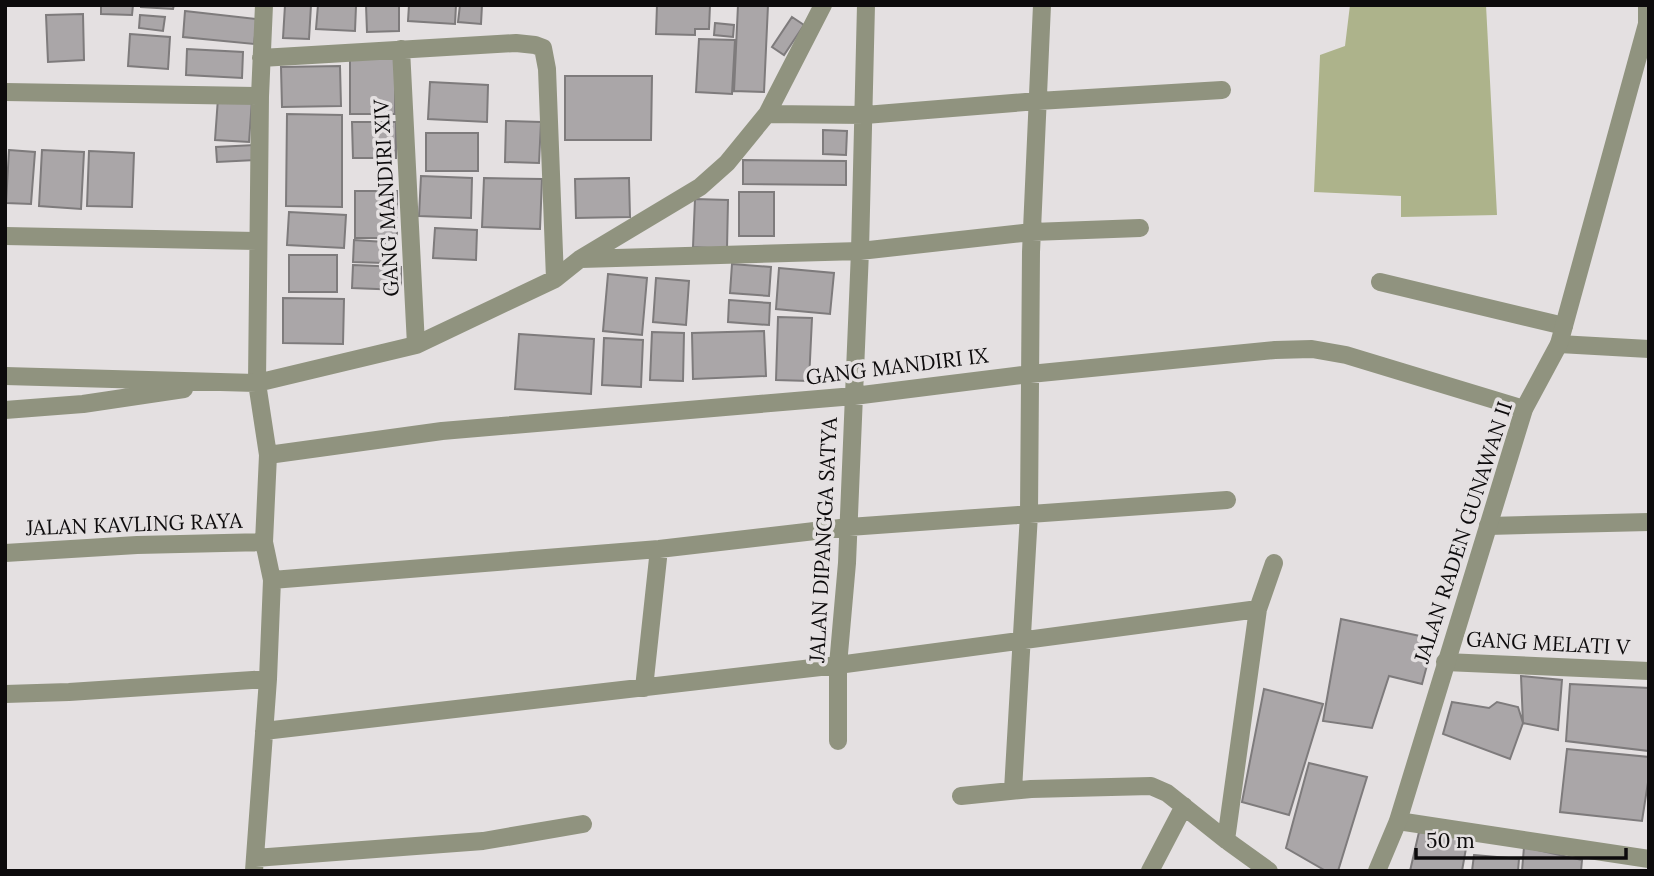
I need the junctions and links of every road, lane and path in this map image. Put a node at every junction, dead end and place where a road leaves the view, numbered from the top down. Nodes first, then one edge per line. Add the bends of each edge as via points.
1 (264, 5) edge
2 (823, 5) edge
3 (866, 5) edge
4 (1042, 5) edge
5 (1647, 5) edge
6 (401, 49) junction
7 (261, 58) junction
8 (1222, 90) dead end
9 (5, 92) edge
10 (260, 96) junction
11 (1038, 101) junction
12 (767, 114) junction
13 (864, 115) junction
14 (1140, 228) dead end
15 (1032, 232) junction
16 (5, 236) edge
17 (257, 241) junction
18 (860, 251) junction
19 (580, 259) junction
20 (555, 279) junction
21 (1380, 282) dead end
22 (1564, 326) junction
23 (1559, 344) junction
24 (416, 345) junction
25 (1649, 349) edge
26 (1030, 374) junction
27 (5, 376) edge
28 (83, 379) junction
29 (200, 382) junction
30 (257, 383) junction
31 (854, 396) junction
32 (83, 404) junction
33 (1524, 409) junction
34 (5, 410) edge
35 (268, 455) junction
36 (1227, 500) dead end
37 (1029, 514) junction
38 (1649, 522) edge
39 (1488, 526) junction
40 (849, 527) junction
41 (264, 542) junction
42 (659, 549) junction
43 (5, 553) edge
44 (1274, 563) dead end
45 (272, 580) junction
46 (1258, 609) junction
47 (1023, 641) junction
48 (1445, 662) junction
49 (838, 665) junction
50 (1649, 671) edge
51 (268, 679) junction
52 (644, 688) junction
53 (5, 694) edge
54 (264, 731) junction
55 (838, 741) dead end
56 (1013, 790) junction
57 (961, 796) dead end
58 (1184, 806) junction
59 (1398, 821) junction
60 (583, 824) dead end
61 (1226, 841) junction
62 (1649, 859) edge
63 (254, 864) edge
64 (1150, 871) edge
65 (1269, 871) edge
66 (1377, 871) edge

1 - 7 street
2 - 12 street
3 - 13 street, JALAN DIPANGGA SATYA
4 - 11 street
5 - 22 street, JALAN RADEN GUNAWAN II via 1647,24
6 - 7 street
6 - 20 street via 516,43 543,48
6 - 24 street, GANG MANDIRI XIV
7 - 10 street
8 - 11 street
9 - 10 street
10 - 17 street
11 - 13 street
11 - 15 street
12 - 13 street
12 - 19 street via 727,163 700,187
13 - 18 street, JALAN DIPANGGA SATYA
14 - 15 street
15 - 18 street
15 - 26 street
16 - 17 street
17 - 30 street
18 - 19 street
18 - 31 street, JALAN DIPANGGA SATYA
19 - 20 street
20 - 24 street
21 - 22 street
22 - 23 street, JALAN RADEN GUNAWAN II
23 - 25 street
23 - 33 street, JALAN RADEN GUNAWAN II
24 - 30 street
26 - 31 street, GANG MANDIRI IX
26 - 33 street, GANG MANDIRI IX via 1312,349
26 - 37 street
27 - 28 street
28 - 29 street
28 - 32 street
29 - 30 street
29 - 32 street via 179,390
30 - 35 street
31 - 35 street, GANG MANDIRI IX via 442,431
31 - 40 street, JALAN DIPANGGA SATYA
32 - 34 street
33 - 39 street, JALAN RADEN GUNAWAN II
35 - 41 street
36 - 37 street
37 - 40 street
37 - 47 street
38 - 39 street
39 - 48 street, JALAN RADEN GUNAWAN II
40 - 42 street
40 - 49 street, JALAN DIPANGGA SATYA
41 - 43 street, JALAN KAVLING RAYA
41 - 45 street
42 - 45 street
42 - 52 street
44 - 46 street
45 - 51 street
46 - 47 street
46 - 61 street
47 - 49 street
47 - 56 street
48 - 50 street, GANG MELATI V
48 - 59 street, JALAN RADEN GUNAWAN II
49 - 52 street
49 - 55 street, JALAN DIPANGGA SATYA
51 - 53 street
51 - 54 street
52 - 54 street
54 - 63 street
56 - 57 street
56 - 58 street via 1151,786
58 - 61 street
58 - 64 street
59 - 62 street
59 - 66 street, JALAN RADEN GUNAWAN II
60 - 63 street via 483,841
61 - 65 street

